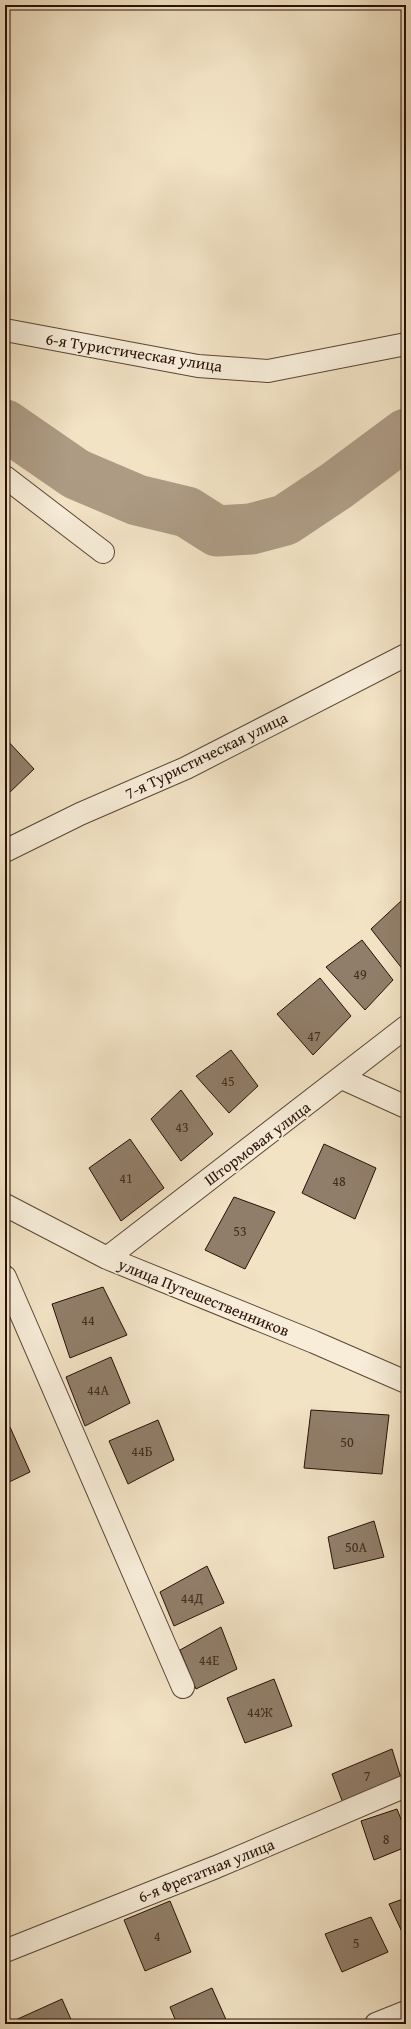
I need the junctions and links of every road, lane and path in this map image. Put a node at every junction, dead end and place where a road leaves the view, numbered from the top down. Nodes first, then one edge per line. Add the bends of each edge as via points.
1 (5, 330) edge
2 (406, 344) edge
3 (5, 477) edge
4 (103, 552) dead end
5 (406, 655) edge
6 (5, 851) edge
7 (406, 1027) edge
8 (342, 1078) junction
9 (406, 1107) edge
10 (8, 1213) edge
11 (108, 1258) junction
12 (5, 1276) edge
13 (406, 1382) edge
14 (183, 1687) dead end
15 (406, 1786) edge
16 (5, 1951) edge
17 (406, 2012) edge
18 (376, 2024) edge

1 - 2 street, 6-я Туристическая улица via 198,366 268,371
3 - 4 street
5 - 6 street, 7-я Туристическая улица via 186,768 80,814
7 - 8 street, Штормовая улица
8 - 9 street
8 - 11 street, Штормовая улица
10 - 11 street, улица Путешественников
11 - 13 street, улица Путешественников
12 - 14 street
15 - 16 street, 6-я Фрегатная улица via 216,1867
17 - 18 street

